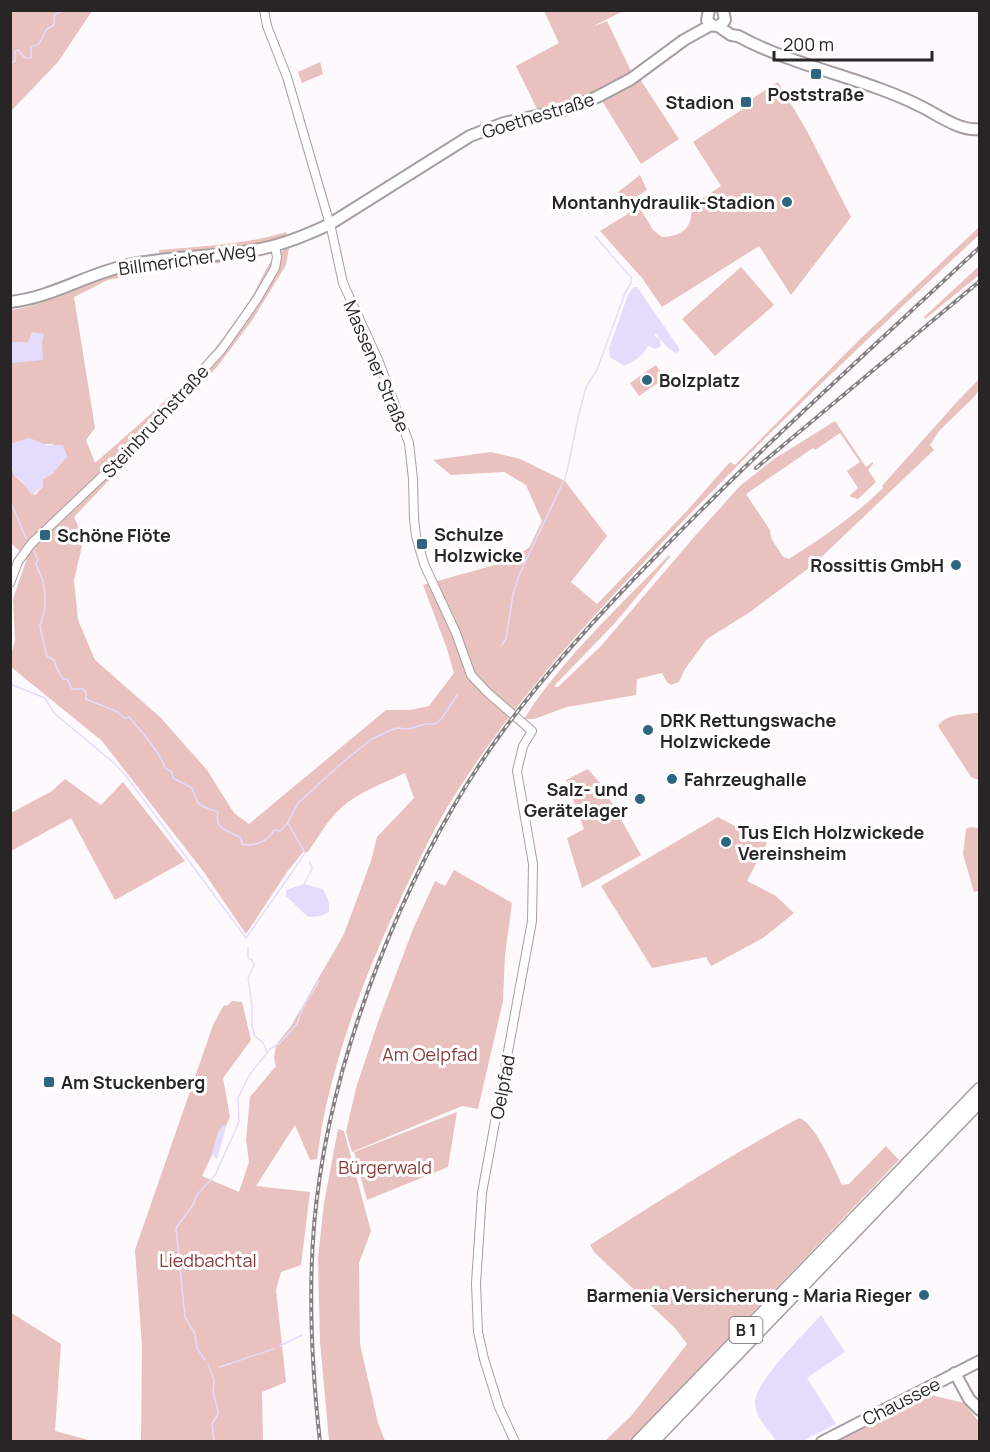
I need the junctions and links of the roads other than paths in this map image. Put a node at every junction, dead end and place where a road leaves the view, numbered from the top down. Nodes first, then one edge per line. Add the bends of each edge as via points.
1 (264, 10) edge
2 (723, 10) edge
3 (714, 20) edge
4 (980, 129) edge
5 (330, 224) junction
6 (275, 246) junction
7 (10, 302) edge
8 (10, 583) edge
9 (532, 731) joint
10 (980, 1089) edge
11 (980, 1101) edge
12 (980, 1361) edge
13 (955, 1373) junction
14 (980, 1410) edge
15 (515, 1442) edge
16 (638, 1442) edge
17 (652, 1442) edge
18 (822, 1442) edge

1 - 5 street, Massener Straße
2 - 3 main road via 726,17
3 - 4 main road via 731,35 782,56 907,100 966,128
3 - 5 main road, Goethestraße via 631,79 568,109 504,123 470,136
5 - 6 main road, Billmericher Weg
5 - 9 street, Massener Straße via 343,283 384,374 409,443 414,519 424,564 471,675
6 - 7 main road, Billmericher Weg via 130,265 50,294
6 - 8 street, Steinbruchstraße via 277,261 271,275 222,349 128,452 31,544
9 - 15 street, Oelpfad via 523,746 517,771 533,864 532,921 482,1193 476,1282 478,1332 484,1359
10 - 16 highway, B 1
11 - 17 highway, B 1
12 - 13 main road, Chaussee
13 - 14 main road
13 - 18 main road, Chaussee

